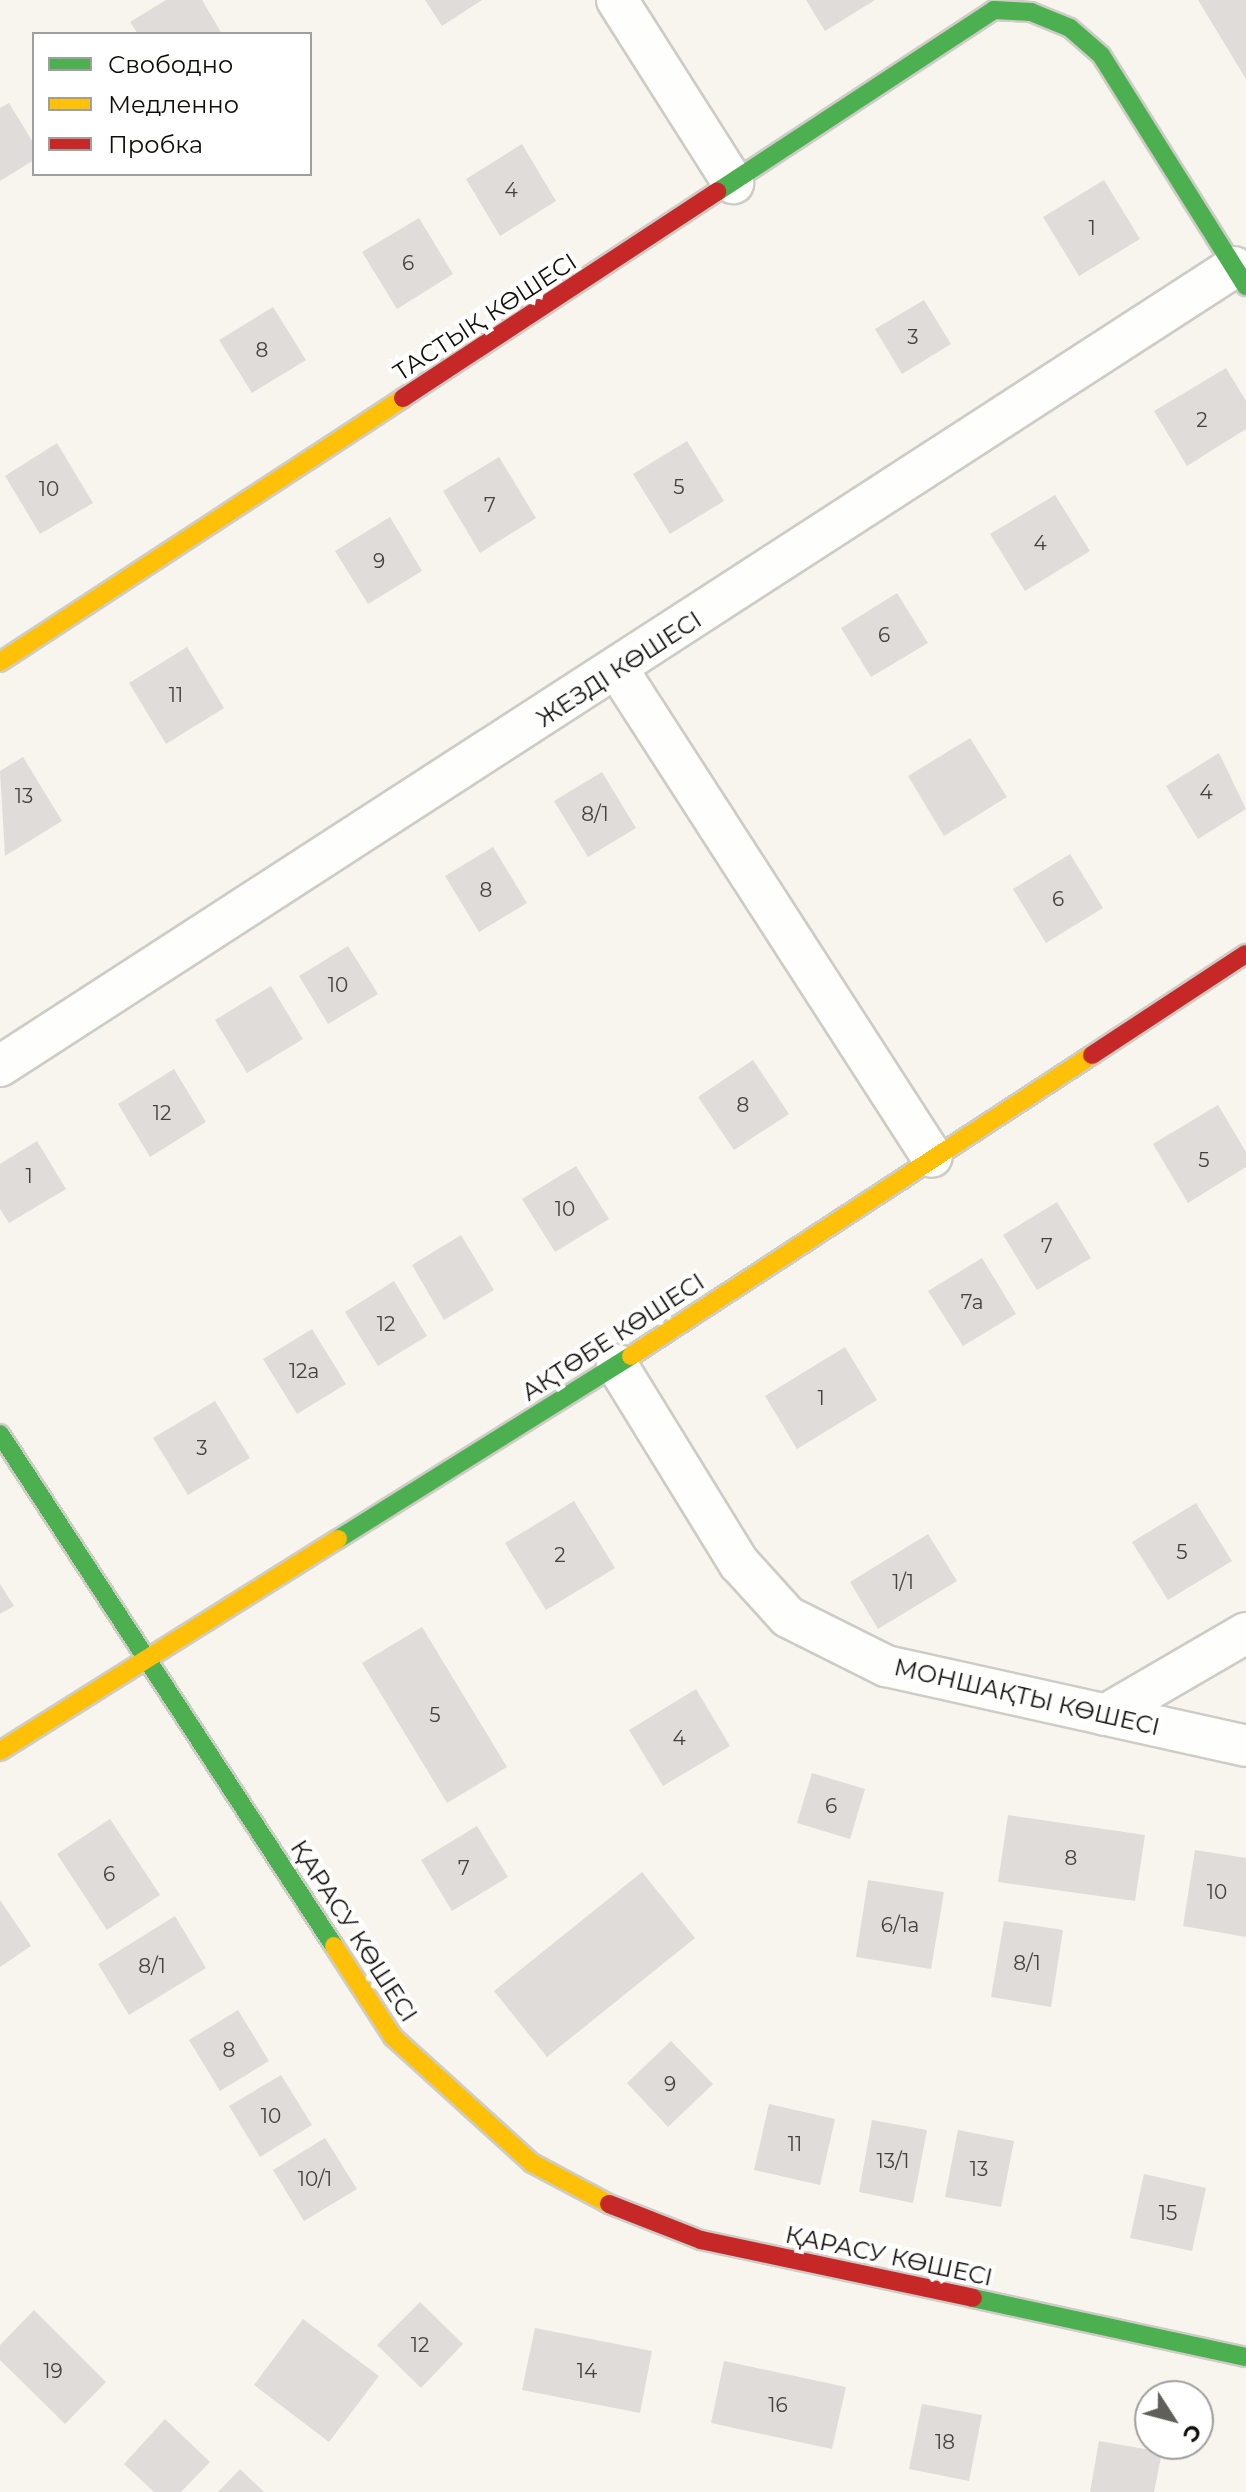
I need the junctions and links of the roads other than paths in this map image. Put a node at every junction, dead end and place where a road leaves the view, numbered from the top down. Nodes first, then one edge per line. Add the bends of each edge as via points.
1 (617, 0) edge
2 (733, 183) junction
3 (1240, 276) edge
4 (0, 662) edge
5 (618, 670) junction
6 (1246, 954) edge
7 (0, 1066) edge
8 (932, 1157) junction
9 (617, 1365) junction
10 (0, 1434) edge
11 (1246, 1633) edge
12 (147, 1655) junction
13 (1105, 1715) junction
14 (1246, 1746) edge
15 (0, 1751) edge
16 (1246, 2357) edge

1 - 2 street
2 - 3 street, ТАСТЫҚ КӨШЕСІ via 994,10 1031,12 1070,28 1101,55
2 - 4 street, ТАСТЫҚ КӨШЕСІ
3 - 5 street, ЖЕЗДІ КӨШЕСІ
5 - 7 street, ЖЕЗДІ КӨШЕСІ
5 - 8 street
6 - 8 street, АҚТӨБЕ КӨШЕСІ
8 - 9 street, АҚТӨБЕ КӨШЕСІ
9 - 12 street, АҚТӨБЕ КӨШЕСІ
9 - 13 street, МОНШАҚТЫ КӨШЕСІ via 739,1563 788,1617 886,1666
10 - 12 street, ҚАРАСУ КӨШЕСІ
11 - 13 street
12 - 15 street, АҚТӨБЕ КӨШЕСІ
12 - 16 street, ҚАРАСУ КӨШЕСІ via 393,2037 532,2163 601,2201 701,2240
13 - 14 street, МОНШАҚТЫ КӨШЕСІ

